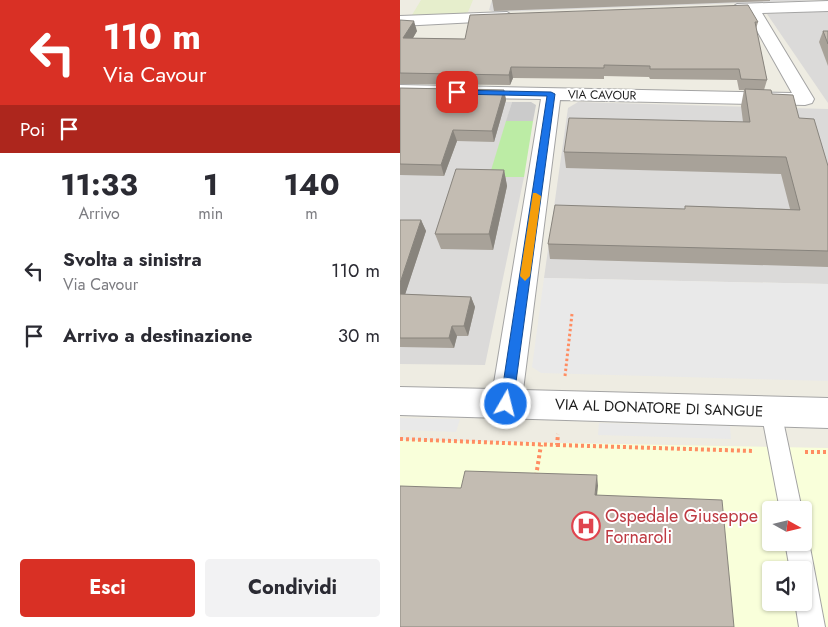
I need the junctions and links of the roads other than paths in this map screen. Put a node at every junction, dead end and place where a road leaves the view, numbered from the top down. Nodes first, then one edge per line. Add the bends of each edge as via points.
1 (485, 0) edge
2 (828, 6) edge
3 (752, 9) junction
4 (723, 10) edge
5 (527, 16) edge
6 (478, 18) junction
7 (400, 21) edge
8 (400, 91) edge
9 (551, 94) junction
10 (400, 401) edge
11 (506, 404) junction
12 (771, 411) junction
13 (827, 414) edge
14 (789, 501) edge
15 (809, 611) edge
16 (812, 627) edge

1 - 6 street
2 - 3 street
3 - 4 street
3 - 9 street, VIA CAVOUR via 805,99
5 - 6 street
6 - 7 street
8 - 9 street, VIA CAVOUR
9 - 11 street
10 - 11 street, VIA AL DONATORE DI SANGUE
11 - 12 street, VIA AL DONATORE DI SANGUE
12 - 13 street, VIA AL DONATORE DI SANGUE
12 - 14 lane
15 - 16 lane

